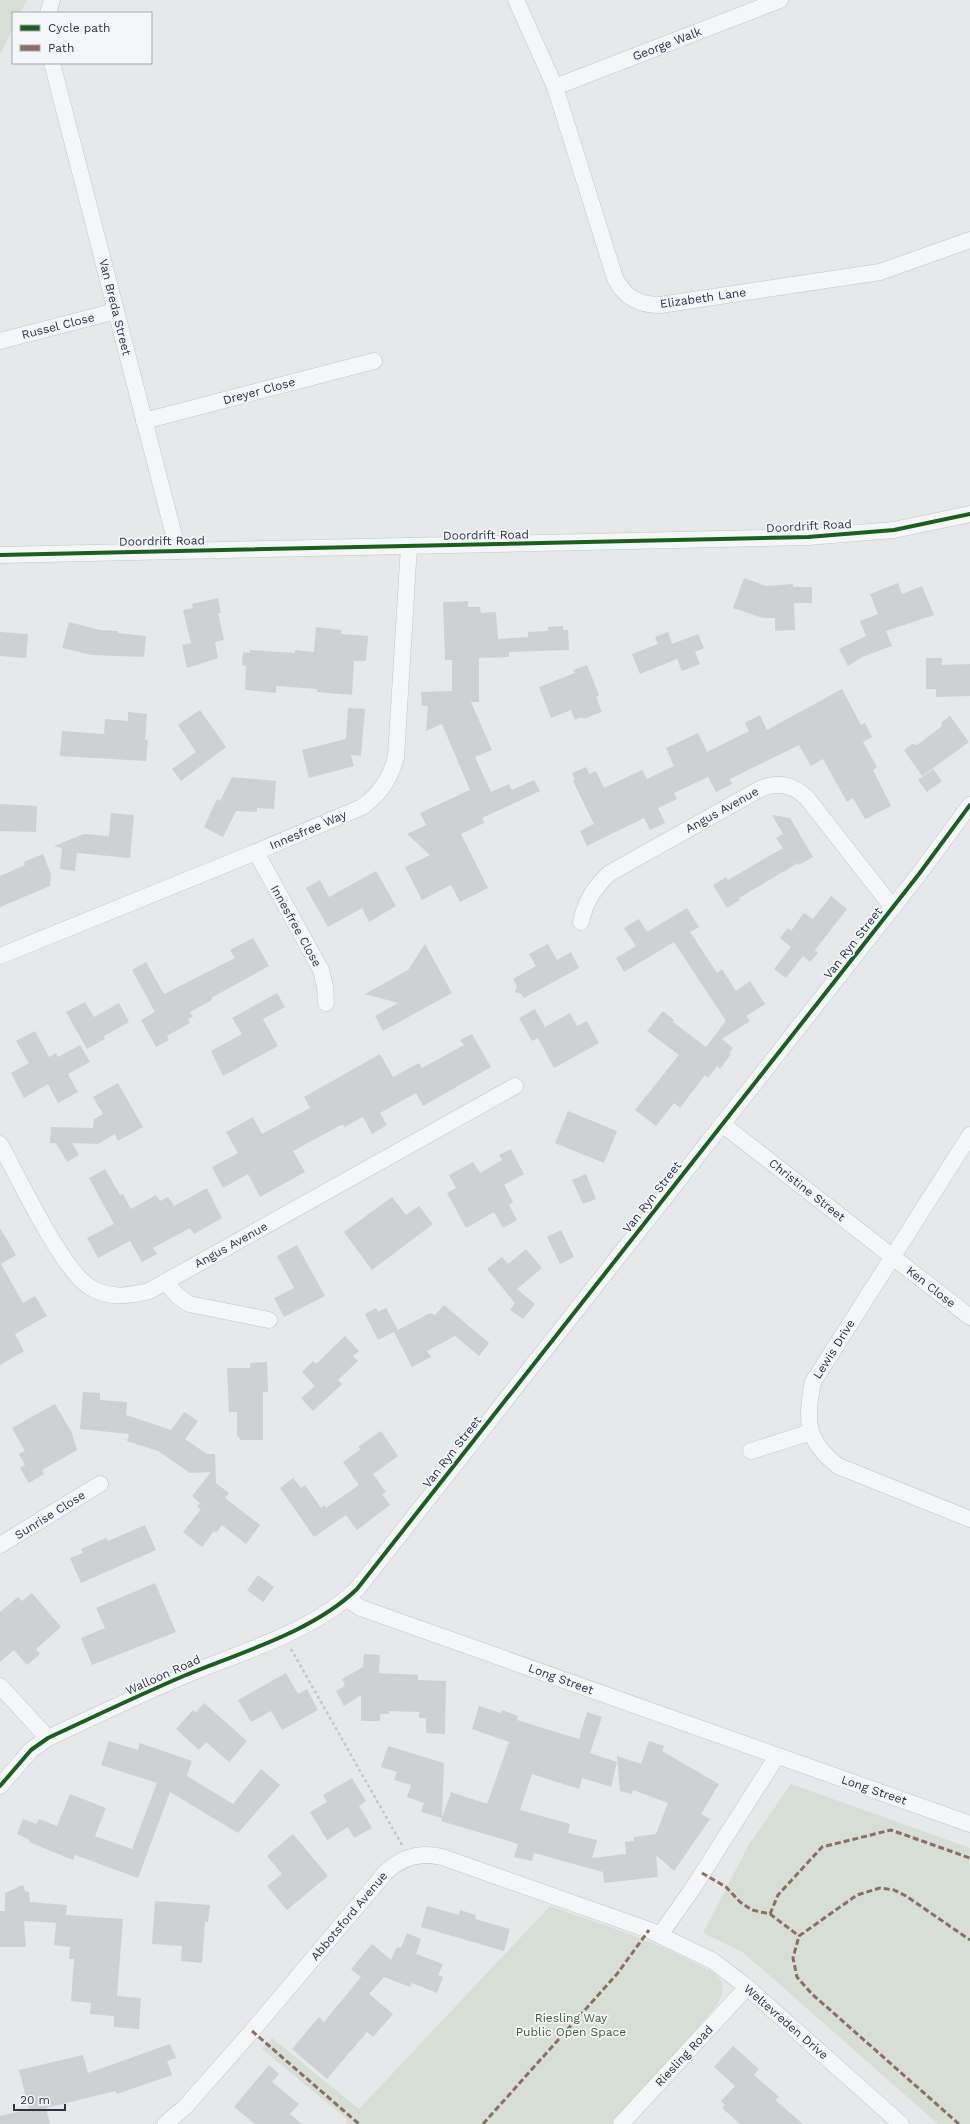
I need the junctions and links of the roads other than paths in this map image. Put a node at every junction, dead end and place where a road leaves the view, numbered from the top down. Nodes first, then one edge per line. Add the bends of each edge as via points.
1 (52, 0) edge
2 (516, 0) edge
3 (780, 0) edge
4 (48, 12) edge
5 (52, 64) edge
6 (555, 87) junction
7 (970, 240) edge
8 (116, 311) junction
9 (0, 341) edge
10 (374, 361) dead end
11 (144, 420) junction
12 (970, 514) edge
13 (409, 546) junction
14 (178, 551) junction
15 (0, 555) edge
16 (970, 805) edge
17 (256, 852) junction
18 (893, 908) junction
19 (581, 922) dead end
20 (0, 956) edge
21 (326, 1003) dead end
22 (515, 1086) dead end
23 (722, 1124) junction
24 (970, 1135) edge
25 (0, 1144) edge
26 (892, 1257) junction
27 (165, 1282) junction
28 (970, 1317) edge
29 (269, 1320) dead end
30 (811, 1432) junction
31 (751, 1450) dead end
32 (100, 1484) dead end
33 (970, 1519) edge
34 (0, 1545) edge
35 (347, 1599) junction
36 (0, 1686) edge
37 (48, 1738) junction
38 (777, 1756) junction
39 (0, 1786) edge
40 (970, 1824) edge
41 (660, 1935) junction
42 (747, 1987) junction
43 (165, 2124) edge
44 (621, 2124) edge
45 (901, 2124) edge

1 - 4 street
2 - 6 street, Elizabeth Lane
3 - 6 street, George Walk
5 - 8 street, Van Breda Street
6 - 7 street, Elizabeth Lane via 615,278 624,292 640,302 660,305 880,272
8 - 9 street, Russel Close
8 - 11 street, Van Breda Street
10 - 11 street, Dreyer Close
11 - 14 street, Van Breda Street
12 - 13 street, Doordrift Road via 894,530 808,538
13 - 14 street, Doordrift Road
13 - 17 street, Innesfree Way via 398,739 391,774 375,798 362,807
14 - 15 street, Doordrift Road
16 - 18 street, Van Ryn Street
17 - 20 street, Innesfree Way
17 - 21 street, Innesfree Close via 321,970
18 - 19 street, Angus Avenue via 807,798 795,788 772,784 610,873 593,890
18 - 23 street, Van Ryn Street
22 - 27 street, Angus Avenue
23 - 26 street, Christine Street
23 - 35 street, Van Ryn Street via 372,1571
24 - 26 street, Lewis Drive
25 - 27 street, Angus Avenue via 49,1233 78,1279 91,1288 110,1295 130,1296 149,1291
26 - 28 street, Ken Close
26 - 30 street, Lewis Drive via 813,1382 808,1421
27 - 29 street via 189,1304
30 - 31 street
30 - 33 street, Lewis Drive via 813,1440 824,1455 838,1466
32 - 34 street, Sunrise Close
35 - 37 street, Walloon Road via 322,1617 167,1683
35 - 38 street, Long Street via 362,1608
36 - 37 street
37 - 39 street, Walloon Road via 31,1750
38 - 40 street, Long Street
38 - 41 street
41 - 42 street, Weltevreden Drive via 713,1961
41 - 43 street, Abbotsford Avenue via 442,1857 426,1854 409,1857 386,1872 252,2031 185,2107
42 - 44 street, Riesling Road
42 - 45 street, Weltevreden Drive

